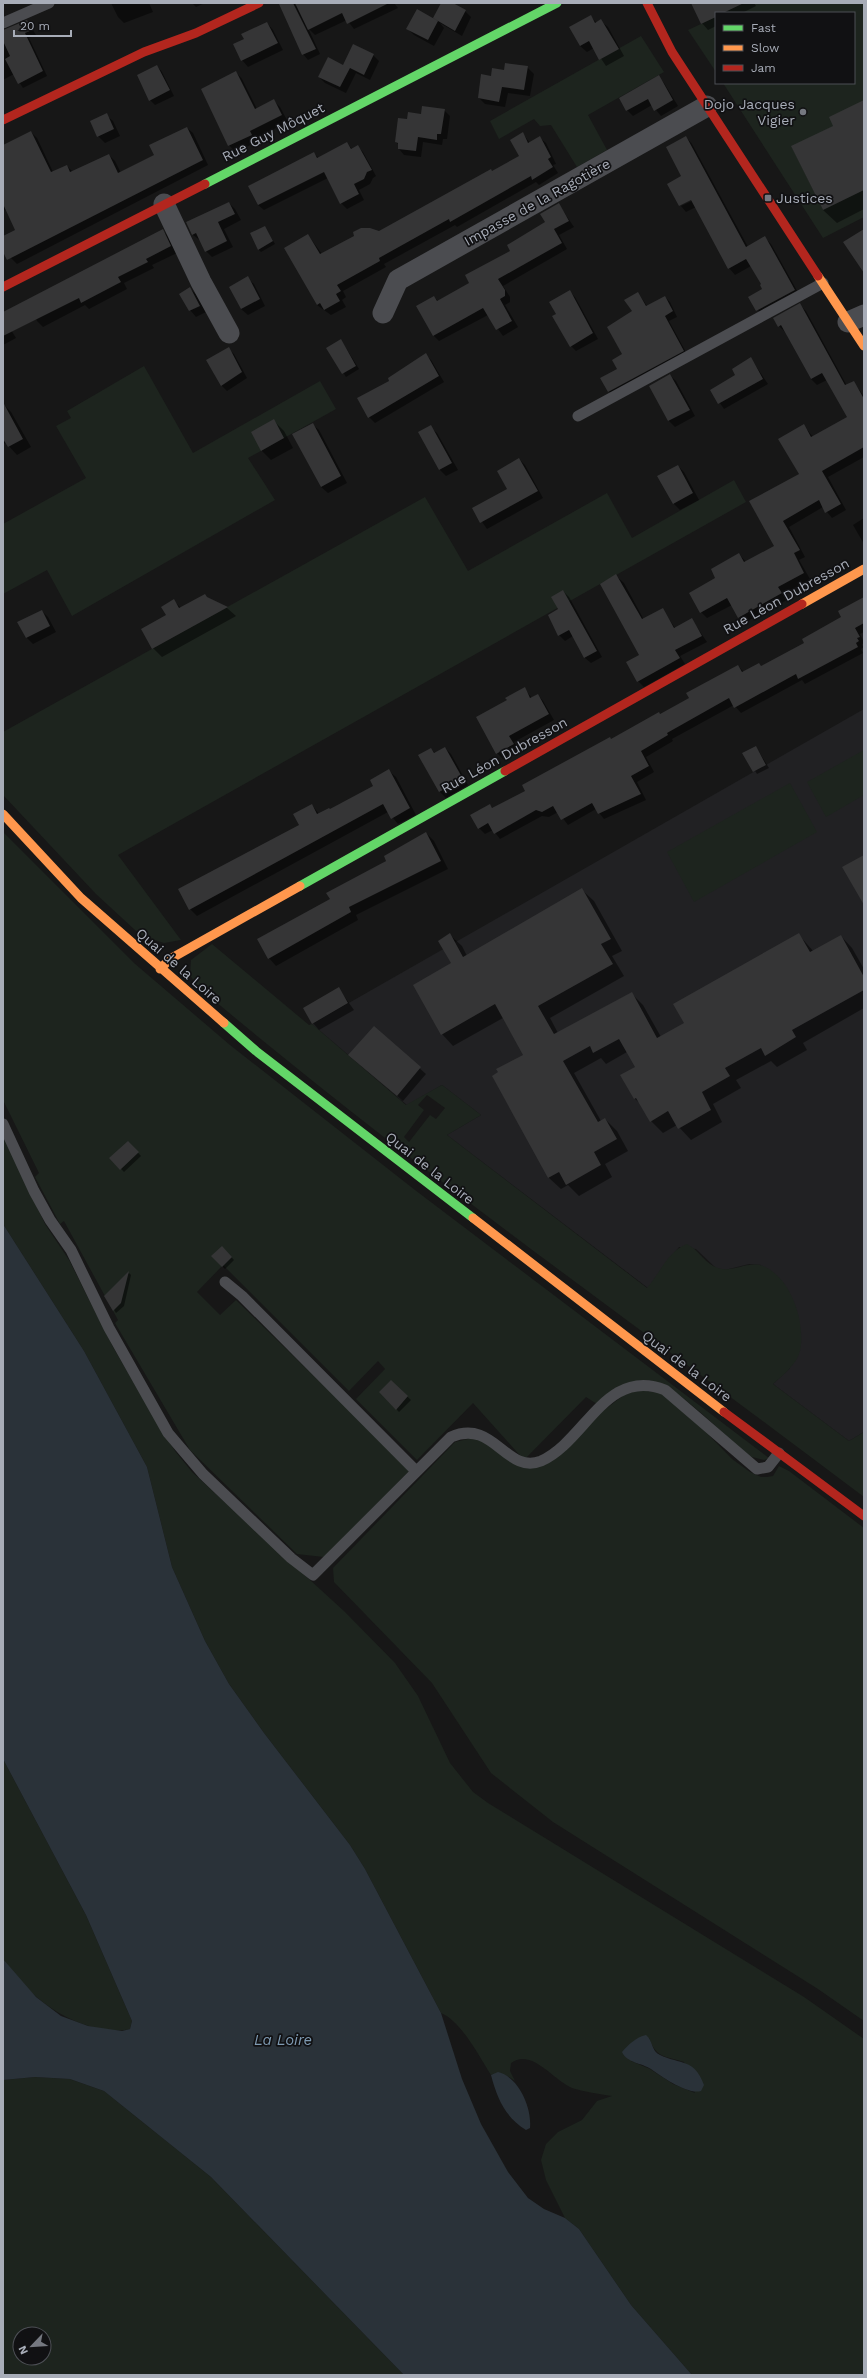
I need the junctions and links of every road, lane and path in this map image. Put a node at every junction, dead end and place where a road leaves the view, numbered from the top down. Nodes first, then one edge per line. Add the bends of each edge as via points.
1 (49, 3) edge
2 (259, 3) edge
3 (557, 3) edge
4 (648, 3) edge
5 (3, 23) edge
6 (708, 106) junction
7 (3, 120) edge
8 (164, 204) junction
9 (823, 283) junction
10 (3, 287) edge
11 (383, 313) dead end
12 (856, 319) edge
13 (229, 333) dead end
14 (863, 345) edge
15 (578, 416) dead end
16 (864, 569) edge
17 (3, 814) edge
18 (160, 969) junction
19 (3, 1124) edge
20 (225, 1282) dead end
21 (779, 1453) junction
22 (416, 1470) junction
23 (864, 1516) edge

1 - 5 lane
2 - 7 street via 196,33 144,52
3 - 8 street, Rue Guy Môquet
4 - 6 street via 672,52
6 - 9 street
6 - 11 street, Impasse de la Ragotière via 398,280
8 - 10 street, Rue Guy Môquet
8 - 13 street via 201,282
9 - 12 street
9 - 15 lane
12 - 14 street
16 - 18 street, Rue Léon Dubresson via 170,959
17 - 18 street, Quai de la Loire via 82,898
18 - 21 street, Quai de la Loire via 274,1065
19 - 22 lane via 34,1191 71,1250 109,1328 168,1433 203,1474 291,1558 313,1575
20 - 22 lane via 341,1393
21 - 22 lane via 768,1467 757,1469 676,1397 650,1385 630,1387 616,1394 553,1454 542,1460 533,1463 520,1462 481,1435 465,1432 447,1440
21 - 23 street, Quai de la Loire

